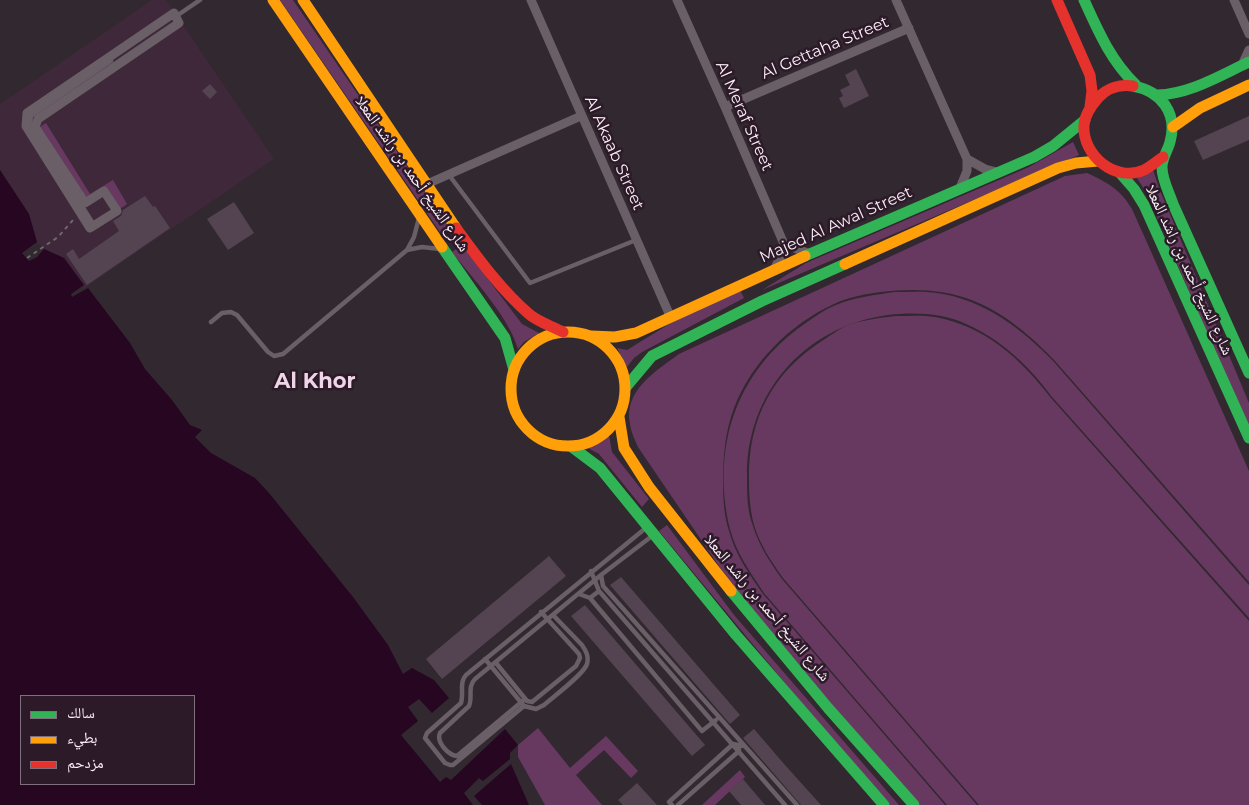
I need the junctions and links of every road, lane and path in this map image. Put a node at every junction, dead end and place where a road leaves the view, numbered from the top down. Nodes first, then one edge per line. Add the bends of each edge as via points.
1 (200, 0) edge
2 (272, 0) edge
3 (303, 0) edge
4 (531, 0) edge
5 (676, 0) edge
6 (896, 0) edge
7 (1058, 0) edge
8 (1084, 0) edge
9 (1234, 0) edge
10 (176, 16) junction
11 (909, 28) junction
12 (1249, 34) edge
13 (1249, 50) edge
14 (1245, 64) edge
15 (1249, 85) edge
16 (1136, 86) junction
17 (1157, 95) junction
18 (725, 107) junction
19 (1090, 107) junction
20 (581, 116) junction
21 (1085, 120) junction
22 (1173, 127) junction
23 (1163, 156) junction
24 (967, 159) junction
25 (1098, 162) junction
26 (997, 172) junction
27 (1120, 172) junction
28 (448, 173) junction
29 (427, 184) junction
30 (960, 188) junction
31 (83, 209) junction
32 (420, 215) junction
33 (636, 240) junction
34 (784, 244) junction
35 (407, 250) junction
36 (445, 250) junction
37 (810, 254) junction
38 (27, 258) dead end
39 (774, 270) junction
40 (671, 318) junction
41 (211, 322) dead end
42 (563, 332) junction
43 (591, 336) junction
44 (514, 370) junction
45 (1249, 374) edge
46 (626, 387) junction
47 (619, 417) junction
48 (1249, 438) edge
49 (572, 447) junction
50 (651, 530) junction
51 (591, 570) junction
52 (601, 575) junction
53 (595, 580) junction
54 (599, 591) junction
55 (578, 594) junction
56 (590, 598) junction
57 (541, 612) junction
58 (553, 615) junction
59 (548, 619) junction
60 (485, 660) junction
61 (496, 663) junction
62 (491, 667) junction
63 (525, 699) junction
64 (522, 704) junction
65 (719, 718) junction
66 (714, 722) junction
67 (738, 738) junction
68 (736, 745) junction
69 (744, 746) junction
70 (739, 751) junction
71 (672, 805) edge
72 (678, 805) edge
73 (785, 805) edge
74 (796, 805) edge
75 (884, 805) edge
76 (914, 805) edge

1 - 10 lane
2 - 32 street, شارع الشيخ أحمد بن راشد المعلا
3 - 29 street, شارع الشيخ أحمد بن راشد المعلا
4 - 20 street, Al Akaab Street
5 - 18 street, Al Meraf Street
6 - 11 street
7 - 19 street via 1090,75
8 - 16 street via 1117,66
9 - 12 street
10 - 10 street via 179,23 38,119 35,127 85,203 104,191 117,211 90,228 26,126 27,113 174,13
10 - 31 lane via 31,116 29,126
11 - 18 street, Al Gettaha Street
11 - 24 street
13 - 14 street
14 - 17 street via 1188,90 1168,96
15 - 22 street via 1198,108
16 - 17 street
16 - 19 street via 1110,89
17 - 22 street via 1168,110
18 - 34 street, Al Meraf Street
19 - 21 street
20 - 28 street
20 - 33 street, Al Akaab Street
21 - 25 street via 1089,150
21 - 26 street, Majed Al Awal Street via 1053,146
22 - 23 street via 1172,138
23 - 27 street via 1144,171
23 - 45 street, شارع الشيخ أحمد بن راشد المعلا via 1162,169 1173,204
24 - 26 street
24 - 30 street via 967,171
25 - 27 street
25 - 46 street via 1058,168 762,301 652,356
26 - 30 street, Majed Al Awal Street
27 - 48 street, شارع الشيخ أحمد بن راشد المعلا via 1144,206
28 - 29 street
28 - 33 lane via 530,283
29 - 42 street, شارع الشيخ أحمد بن راشد المعلا via 508,293 530,316
30 - 37 street, Majed Al Awal Street
31 - 31 lane via 103,196 112,209 91,222
31 - 38 path via 58,237
32 - 35 lane
32 - 36 street, شارع الشيخ أحمد بن راشد المعلا
33 - 40 street, Al Akaab Street
34 - 37 street
34 - 39 street
35 - 36 lane via 430,247
35 - 41 lane via 280,356 268,352 232,312 222,313
36 - 44 street, شارع الشيخ أحمد بن راشد المعلا via 505,338
37 - 39 street, Majed Al Awal Street
39 - 40 street, Majed Al Awal Street
40 - 43 street, Majed Al Awal Street via 636,333 615,337
42 - 43 street
42 - 44 street via 536,342 524,352
43 - 46 street via 609,348 621,366
44 - 49 street via 510,389 513,408 522,425 536,438 553,445
46 - 47 street
47 - 49 street via 598,438
47 - 76 street, شارع الشيخ أحمد بن راشد المعلا via 624,448 648,487 754,620
49 - 50 street via 600,468
50 - 51 lane
50 - 52 lane
50 - 75 street via 736,635
51 - 53 lane
51 - 57 lane
52 - 53 lane
52 - 65 lane via 603,586
53 - 54 lane
53 - 55 lane
54 - 56 lane
54 - 66 lane
55 - 56 lane
55 - 58 lane
56 - 66 lane via 702,730
57 - 59 lane
57 - 60 lane
58 - 59 lane
58 - 64 lane via 586,651 587,664 544,705 536,709
59 - 61 lane
59 - 63 lane via 579,654 579,663 534,702
60 - 62 lane
60 - 64 lane via 463,678 461,703 427,733 427,742 445,762 453,764
61 - 62 lane
61 - 63 lane
62 - 64 lane
62 - 64 lane via 471,683 469,706 440,733 439,741 457,756
63 - 64 lane
65 - 66 lane
65 - 67 lane
66 - 68 lane
67 - 68 lane
67 - 69 lane
68 - 69 lane
68 - 70 lane
68 - 71 lane via 669,802
69 - 74 lane
70 - 72 lane
70 - 73 lane

